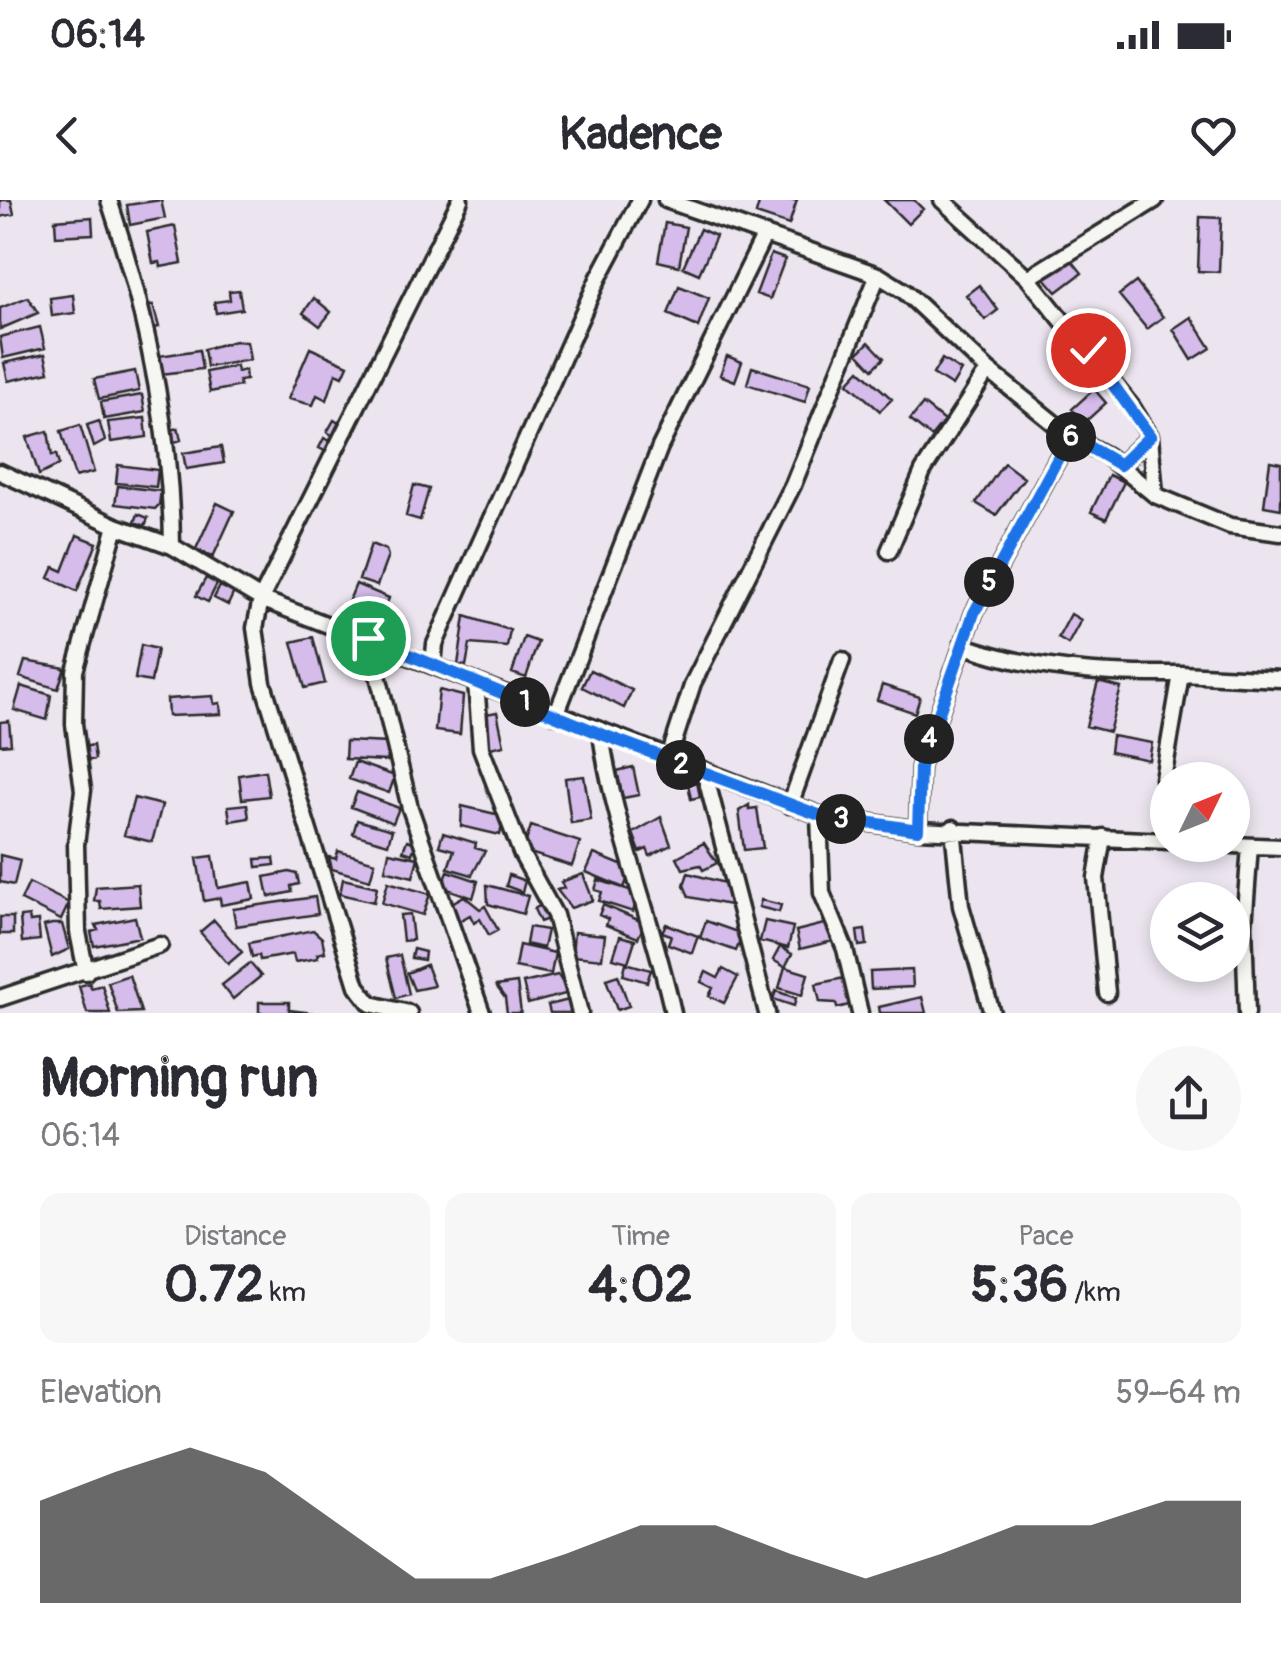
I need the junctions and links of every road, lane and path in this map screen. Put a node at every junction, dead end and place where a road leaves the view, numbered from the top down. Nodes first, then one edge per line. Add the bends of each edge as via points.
1 (110, 200) edge
2 (460, 200) edge
3 (640, 200) edge
4 (666, 200) edge
5 (942, 200) edge
6 (969, 200) edge
7 (1155, 200) edge
8 (957, 212) junction
9 (765, 234) junction
10 (878, 275) junction
11 (1028, 278) junction
12 (988, 370) junction
13 (1070, 436) junction
14 (1150, 436) junction
15 (1120, 465) junction
16 (0, 472) edge
17 (1156, 495) junction
18 (116, 526) junction
19 (1281, 533) edge
20 (172, 546) junction
21 (889, 551) dead end
22 (261, 600) junction
23 (368, 638) junction
24 (962, 645) junction
25 (842, 660) dead end
26 (434, 665) junction
27 (1182, 674) junction
28 (1281, 679) edge
29 (476, 682) junction
30 (556, 715) junction
31 (601, 734) junction
32 (668, 760) junction
33 (1166, 762) edge
34 (705, 774) junction
35 (790, 805) junction
36 (819, 815) junction
37 (953, 828) junction
38 (918, 830) junction
39 (1103, 837) junction
40 (1150, 840) edge
41 (1250, 846) edge
42 (1281, 847) edge
43 (1249, 862) edge
44 (160, 945) dead end
45 (86, 972) junction
46 (1107, 993) dead end
47 (0, 998) edge
48 (366, 1005) edge
49 (409, 1013) edge
50 (482, 1013) edge
51 (580, 1013) edge
52 (673, 1013) edge
53 (767, 1013) edge
54 (860, 1013) edge
55 (992, 1013) edge
56 (1247, 1013) edge

1 - 20 street via 129,253 157,384
2 - 22 street
3 - 26 street via 598,279 435,644
4 - 9 street
5 - 8 street
6 - 8 street
7 - 11 street
8 - 11 street
9 - 10 street
9 - 30 street via 660,447
10 - 12 street
10 - 32 street via 793,484 693,683
11 - 14 street
12 - 13 street
12 - 21 street via 923,471
13 - 15 street
13 - 24 street
14 - 15 street
14 - 17 street
15 - 17 street
16 - 18 street
17 - 19 street via 1230,526
18 - 20 street
18 - 45 street via 75,671 82,790 78,932
20 - 22 street
22 - 23 street
22 - 48 street via 255,628 263,683
23 - 26 street
23 - 50 street via 410,808
24 - 27 street via 1060,670
24 - 38 street via 920,767
25 - 35 street
26 - 29 street
27 - 28 street
27 - 33 street
29 - 30 street
29 - 51 street via 481,748 522,855 555,915
30 - 31 street
31 - 32 street
31 - 52 street via 608,783 658,941
32 - 34 street
34 - 35 street
34 - 53 street
35 - 36 street
36 - 38 street
36 - 54 street via 822,893 845,949
37 - 38 street
37 - 39 street
37 - 55 street via 962,906
39 - 40 street
39 - 46 street via 1096,878
41 - 42 street
43 - 56 street
44 - 45 street
45 - 47 street
48 - 49 street

